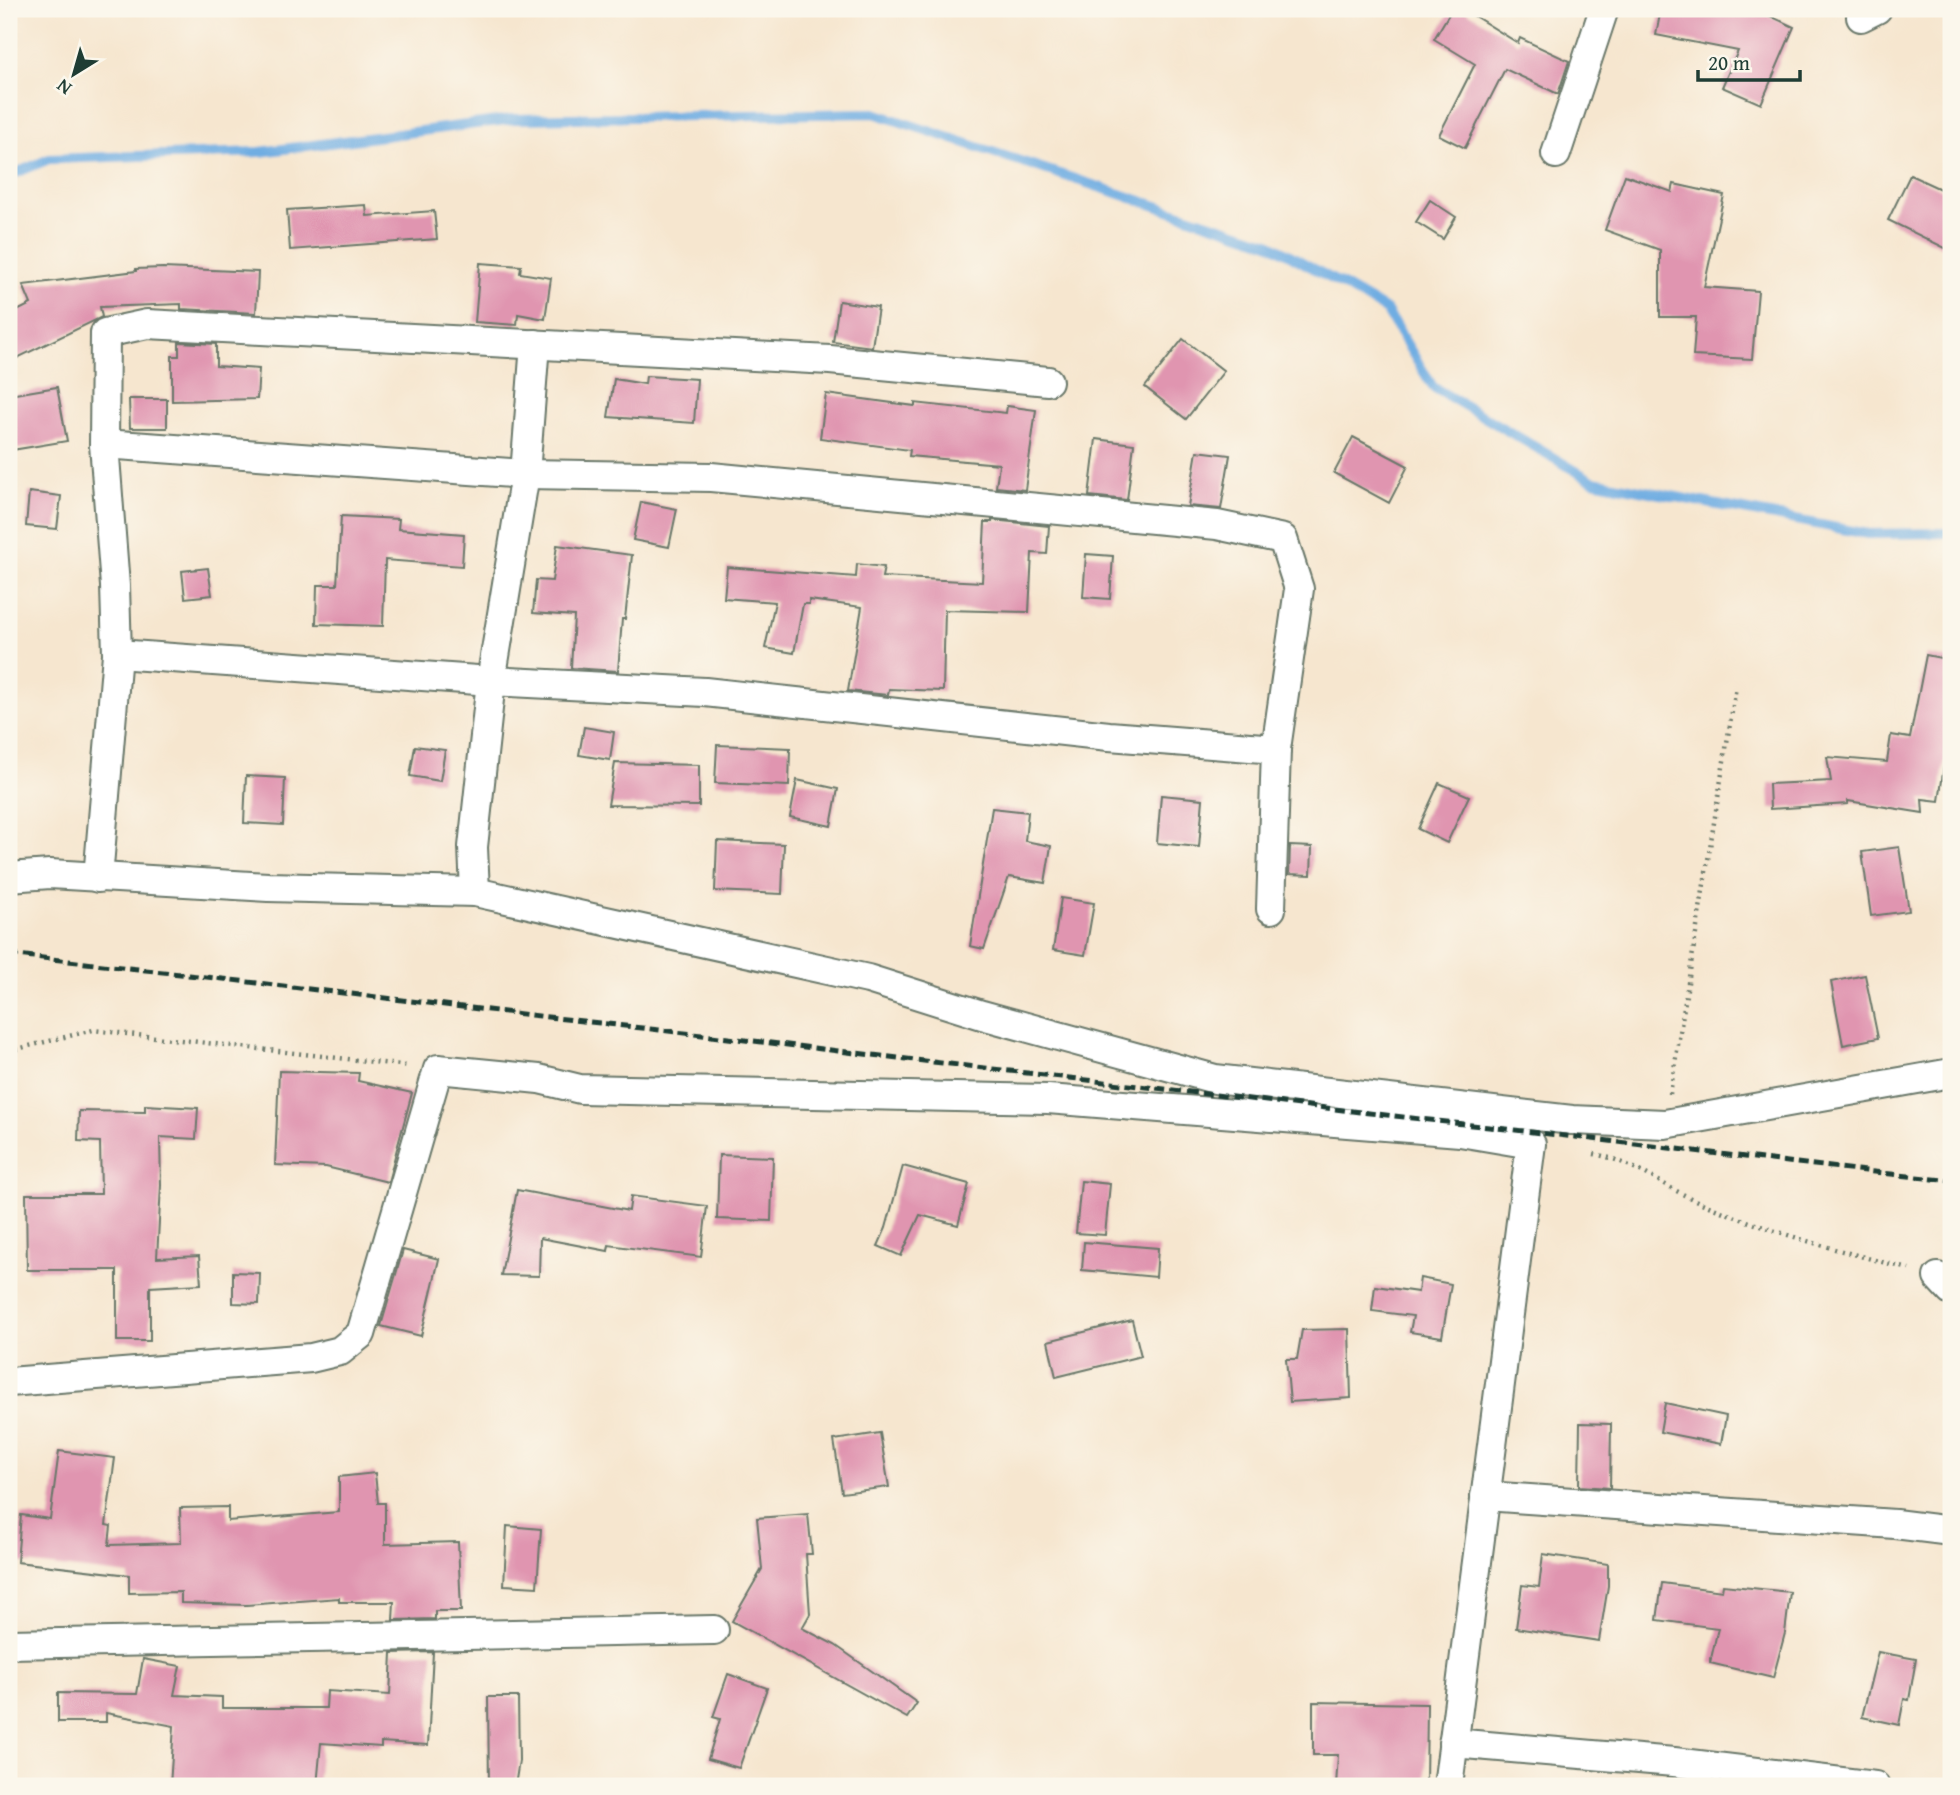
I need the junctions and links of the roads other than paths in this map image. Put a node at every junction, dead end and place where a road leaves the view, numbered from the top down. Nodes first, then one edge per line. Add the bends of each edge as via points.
1 (1604, 9) edge
2 (1556, 154) dead end
3 (535, 344) junction
4 (1048, 381) dead end
5 (104, 444) junction
6 (525, 474) junction
7 (117, 654) junction
8 (491, 681) junction
9 (1276, 749) junction
10 (9, 877) edge
11 (98, 878) junction
12 (475, 892) junction
13 (1271, 909) dead end
14 (1951, 1073) edge
15 (9, 1382) edge
16 (1485, 1496) junction
17 (1951, 1531) edge
18 (714, 1630) dead end
19 (9, 1644) edge
20 (1453, 1743) junction
21 (1448, 1786) edge
22 (1875, 1786) edge

1 - 2 street
3 - 4 street via 830,360
3 - 5 street via 147,324 105,333
3 - 6 street
5 - 6 street
5 - 7 street
6 - 8 street
6 - 9 street via 711,477 1217,525 1283,539 1299,589
7 - 8 street
7 - 11 street
8 - 9 street via 705,692 1109,736
8 - 12 street via 473,847
9 - 13 street
10 - 11 street
11 - 12 street
12 - 14 street via 868,979 1215,1079 1572,1120 1665,1124
15 - 16 street via 311,1358 340,1351 361,1334 438,1069 580,1089 1048,1098 1460,1132 1531,1144
16 - 17 street
16 - 20 street
18 - 19 street
20 - 21 street
20 - 22 street via 1674,1762

